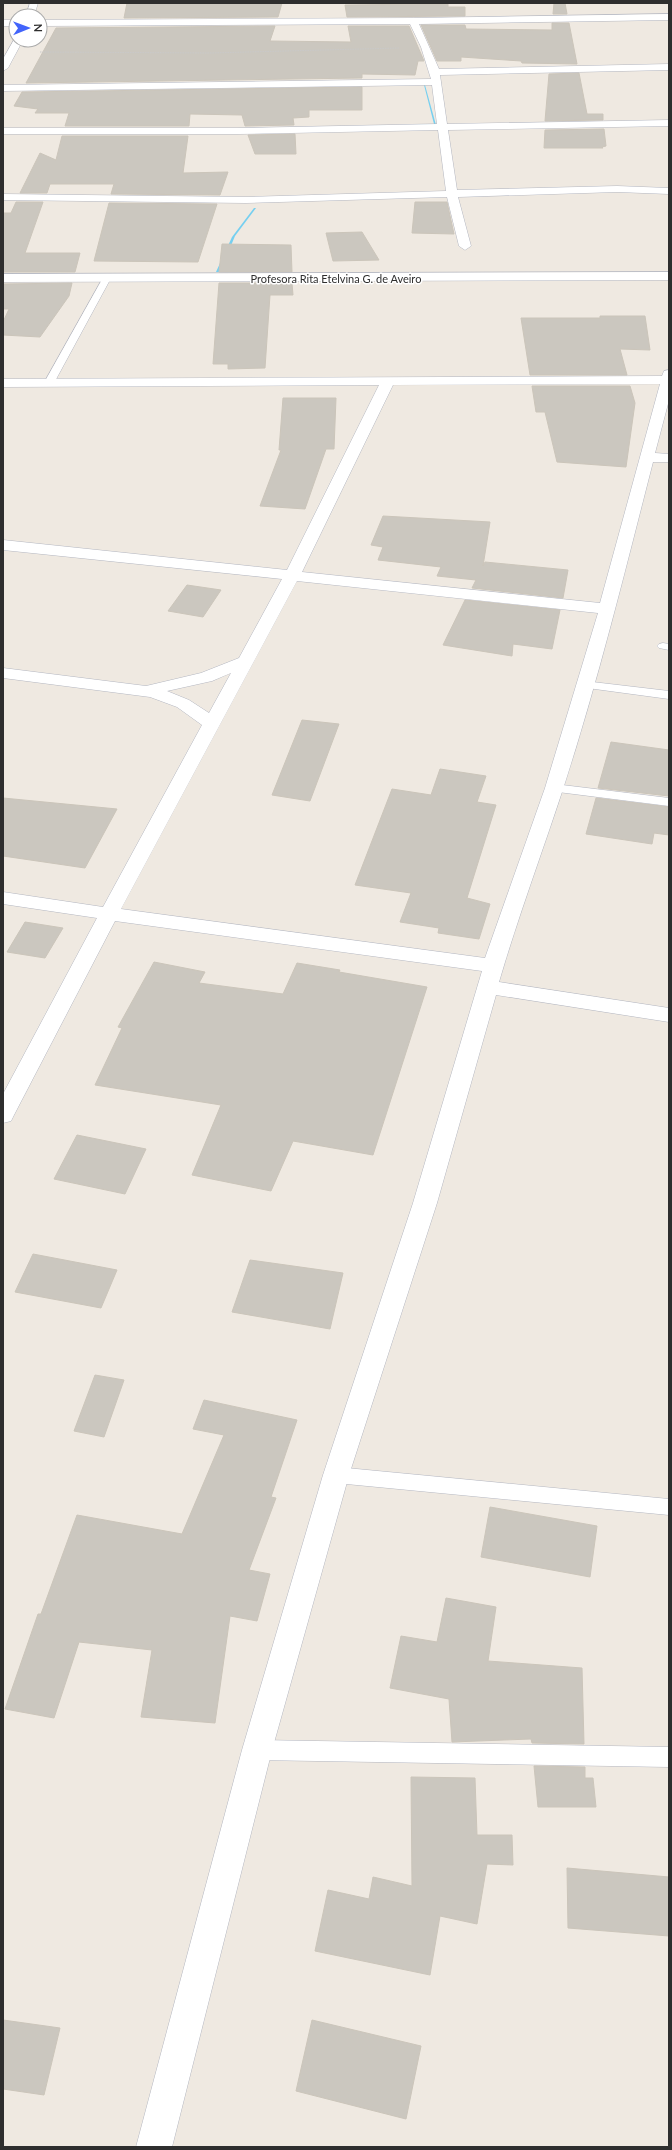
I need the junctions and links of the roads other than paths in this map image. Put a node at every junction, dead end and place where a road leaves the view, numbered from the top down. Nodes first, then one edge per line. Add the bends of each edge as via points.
1 (669, 17) edge
2 (413, 21) junction
3 (48, 23) edge
4 (14, 48) edge
5 (669, 67) edge
6 (3, 68) edge
7 (435, 77) junction
8 (3, 88) edge
9 (669, 123) edge
10 (442, 128) junction
11 (3, 131) edge
12 (669, 191) edge
13 (452, 195) junction
14 (3, 197) edge
15 (465, 246) dead end
16 (669, 276) edge
17 (3, 278) edge
18 (107, 278) junction
19 (668, 377) edge
20 (3, 383) edge
21 (49, 383) junction
22 (387, 383) junction
23 (647, 457) junction
24 (669, 458) edge
25 (3, 545) edge
26 (292, 576) junction
27 (607, 609) junction
28 (246, 660) junction
29 (3, 673) edge
30 (584, 684) junction
31 (149, 690) junction
32 (669, 695) edge
33 (212, 724) junction
34 (554, 788) junction
35 (669, 802) edge
36 (3, 898) edge
37 (109, 914) junction
38 (491, 977) junction
39 (669, 1015) edge
40 (3, 1115) edge
41 (336, 1476) junction
42 (669, 1507) edge
43 (257, 1750) junction
44 (669, 1757) edge
45 (154, 2147) edge

1 - 2 street
2 - 3 street
2 - 7 street via 426,47
4 - 6 street
5 - 7 street
7 - 8 street
7 - 10 street
9 - 10 street
10 - 11 street
10 - 13 street
12 - 13 street via 617,189
13 - 14 street via 216,200
13 - 15 street
16 - 18 street, Profesora Rita Etelvina G. de Aveiro
17 - 18 street, Profesora Rita Etelvina G. de Aveiro
18 - 21 lane
19 - 22 street
19 - 23 street
20 - 21 street
21 - 22 street
22 - 26 street
23 - 24 street
23 - 27 street
25 - 26 street
26 - 27 street
26 - 28 street
27 - 30 street
28 - 31 street via 206,677
28 - 33 street
29 - 31 street
30 - 32 lane
30 - 34 street
31 - 33 street via 182,702
33 - 37 street
34 - 35 lane
34 - 38 street
36 - 37 street
37 - 38 street
37 - 40 street
38 - 39 street
38 - 41 street via 426,1203
41 - 42 lane
41 - 43 street
43 - 44 lane
43 - 45 street

